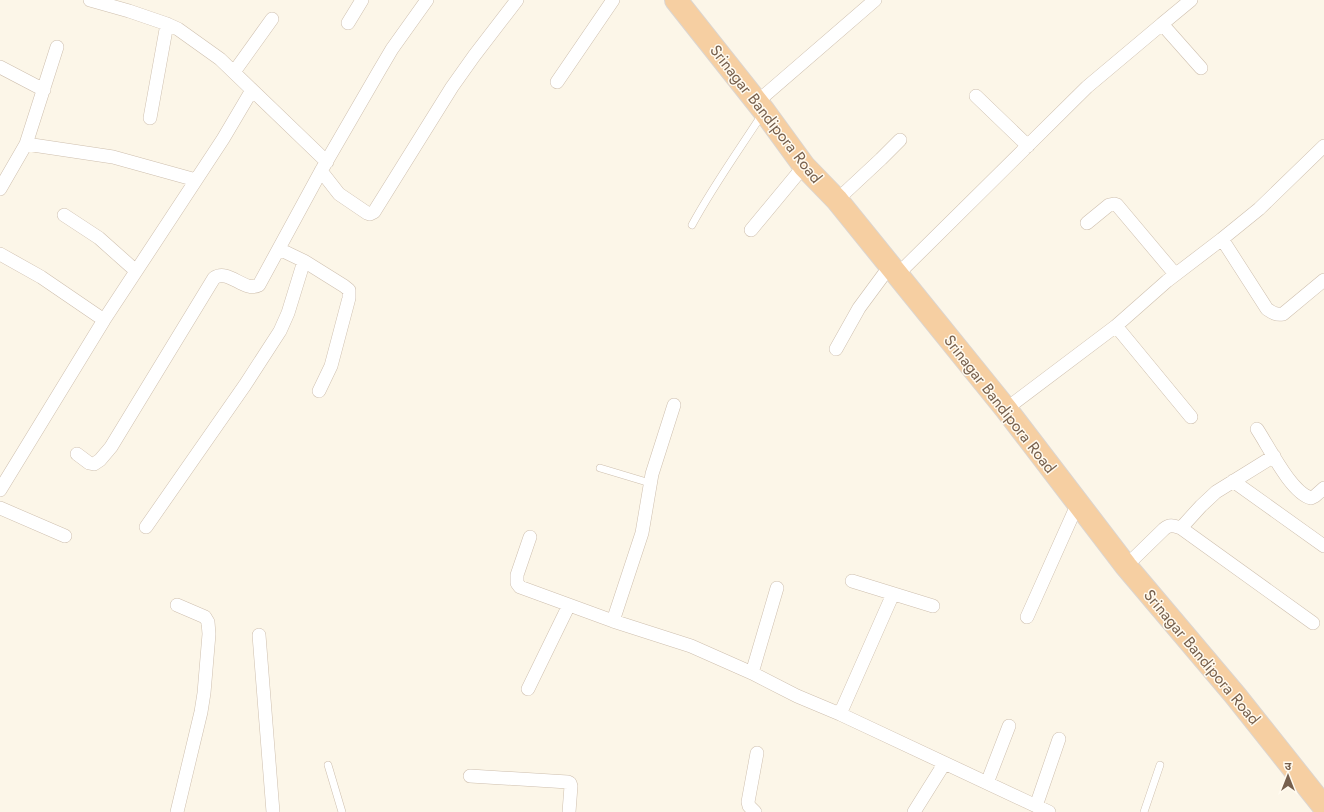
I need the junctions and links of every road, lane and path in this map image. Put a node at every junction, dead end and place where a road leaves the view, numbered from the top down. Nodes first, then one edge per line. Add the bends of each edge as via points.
1 (90, 0) edge
2 (362, 0) edge
3 (427, 0) edge
4 (517, 0) edge
5 (613, 0) edge
6 (676, 0) edge
7 (875, 0) edge
8 (1191, 0) edge
9 (272, 19) dead end
10 (348, 23) dead end
11 (167, 24) junction
12 (1162, 24) junction
13 (57, 47) dead end
14 (0, 67) edge
15 (1201, 68) dead end
16 (234, 72) junction
17 (557, 82) dead end
18 (44, 90) junction
19 (252, 90) junction
20 (976, 96) dead end
21 (761, 107) junction
22 (150, 118) dead end
23 (900, 140) dead end
24 (26, 144) junction
25 (1028, 146) junction
26 (1324, 146) edge
27 (324, 166) junction
28 (804, 166) junction
29 (196, 180) junction
30 (0, 189) edge
31 (836, 200) junction
32 (64, 215) dead end
33 (1087, 223) dead end
34 (692, 225) dead end
35 (751, 230) dead end
36 (1222, 239) junction
37 (279, 249) junction
38 (0, 254) edge
39 (304, 261) junction
40 (136, 271) junction
41 (894, 271) junction
42 (1175, 274) junction
43 (1324, 280) edge
44 (104, 320) junction
45 (1116, 326) junction
46 (836, 349) dead end
47 (319, 391) dead end
48 (674, 405) dead end
49 (1006, 409) junction
50 (1190, 417) dead end
51 (1258, 429) dead end
52 (77, 454) dead end
53 (1274, 456) junction
54 (600, 468) dead end
55 (1233, 481) junction
56 (650, 483) junction
57 (1324, 488) edge
58 (0, 490) edge
59 (1078, 503) junction
60 (0, 508) edge
61 (146, 527) dead end
62 (1181, 528) junction
63 (65, 536) dead end
64 (530, 537) dead end
65 (1324, 546) edge
66 (1126, 566) junction
67 (852, 581) dead end
68 (776, 588) dead end
69 (894, 594) junction
70 (177, 605) dead end
71 (569, 605) junction
72 (933, 606) dead end
73 (1027, 617) dead end
74 (613, 621) junction
75 (1313, 623) dead end
76 (259, 635) dead end
77 (752, 673) junction
78 (528, 689) dead end
79 (840, 714) junction
80 (1009, 726) dead end
81 (1060, 739) dead end
82 (757, 753) dead end
83 (944, 764) junction
84 (328, 765) dead end
85 (1160, 765) dead end
86 (470, 776) dead end
87 (987, 783) junction
88 (1036, 806) junction
89 (1324, 807) edge
90 (177, 812) edge
91 (273, 812) edge
92 (342, 812) edge
93 (569, 812) edge
94 (756, 812) edge
95 (914, 812) edge
96 (1049, 812) edge
97 (1144, 812) edge

1 - 11 street
2 - 10 street
3 - 27 street via 392,49
4 - 27 street via 452,87 374,212 367,213 334,188
5 - 17 street
6 - 21 highway, Srinagar Bandipora Road
7 - 21 street
8 - 12 street
9 - 16 street
11 - 16 street via 200,44
11 - 22 street
12 - 15 street
12 - 25 street via 1087,87
13 - 18 street
14 - 18 street
16 - 19 street
18 - 24 street
19 - 27 street
19 - 29 street
20 - 25 street
21 - 28 highway, Srinagar Bandipora Road
21 - 34 lane
23 - 31 street
24 - 29 street via 113,157
24 - 30 street
25 - 41 street
26 - 36 street via 1259,209
27 - 37 street
28 - 31 highway, Srinagar Bandipora Road
28 - 35 street
29 - 40 street
31 - 41 highway, Srinagar Bandipora Road
32 - 40 street via 99,238
33 - 42 street via 1109,205 1117,205
36 - 42 street
36 - 43 street via 1272,313 1283,314
37 - 39 street
37 - 52 street via 256,287 223,276 214,278 111,447 94,464
38 - 44 street via 41,277
39 - 47 street via 344,286 350,294 331,366
39 - 61 street via 280,331
40 - 44 street
41 - 46 street via 862,304
41 - 49 highway, Srinagar Bandipora Road
42 - 45 street
44 - 58 street
45 - 49 street
45 - 50 street
48 - 56 street
49 - 59 highway, Srinagar Bandipora Road
51 - 53 street
53 - 55 street
53 - 57 street via 1292,485 1307,497 1312,497
54 - 56 lane
55 - 62 street via 1216,492
55 - 65 street
56 - 74 street via 642,533
59 - 66 highway, Srinagar Bandipora Road
59 - 73 street
60 - 63 street
62 - 66 street via 1173,525 1167,527
62 - 75 street
64 - 71 street via 517,575 517,583 524,589
66 - 89 highway, Srinagar Bandipora Road
67 - 69 street
68 - 77 street
69 - 72 street
69 - 79 street
70 - 90 street via 205,617 209,634 201,712
71 - 74 street
71 - 78 street
74 - 77 street via 691,646
76 - 91 street
77 - 79 street
79 - 83 street
80 - 87 street
81 - 88 street
82 - 94 street via 748,802 750,808
83 - 87 street
83 - 95 street
84 - 92 lane
85 - 97 lane
86 - 93 street via 568,782 571,786
87 - 88 street
88 - 96 street

